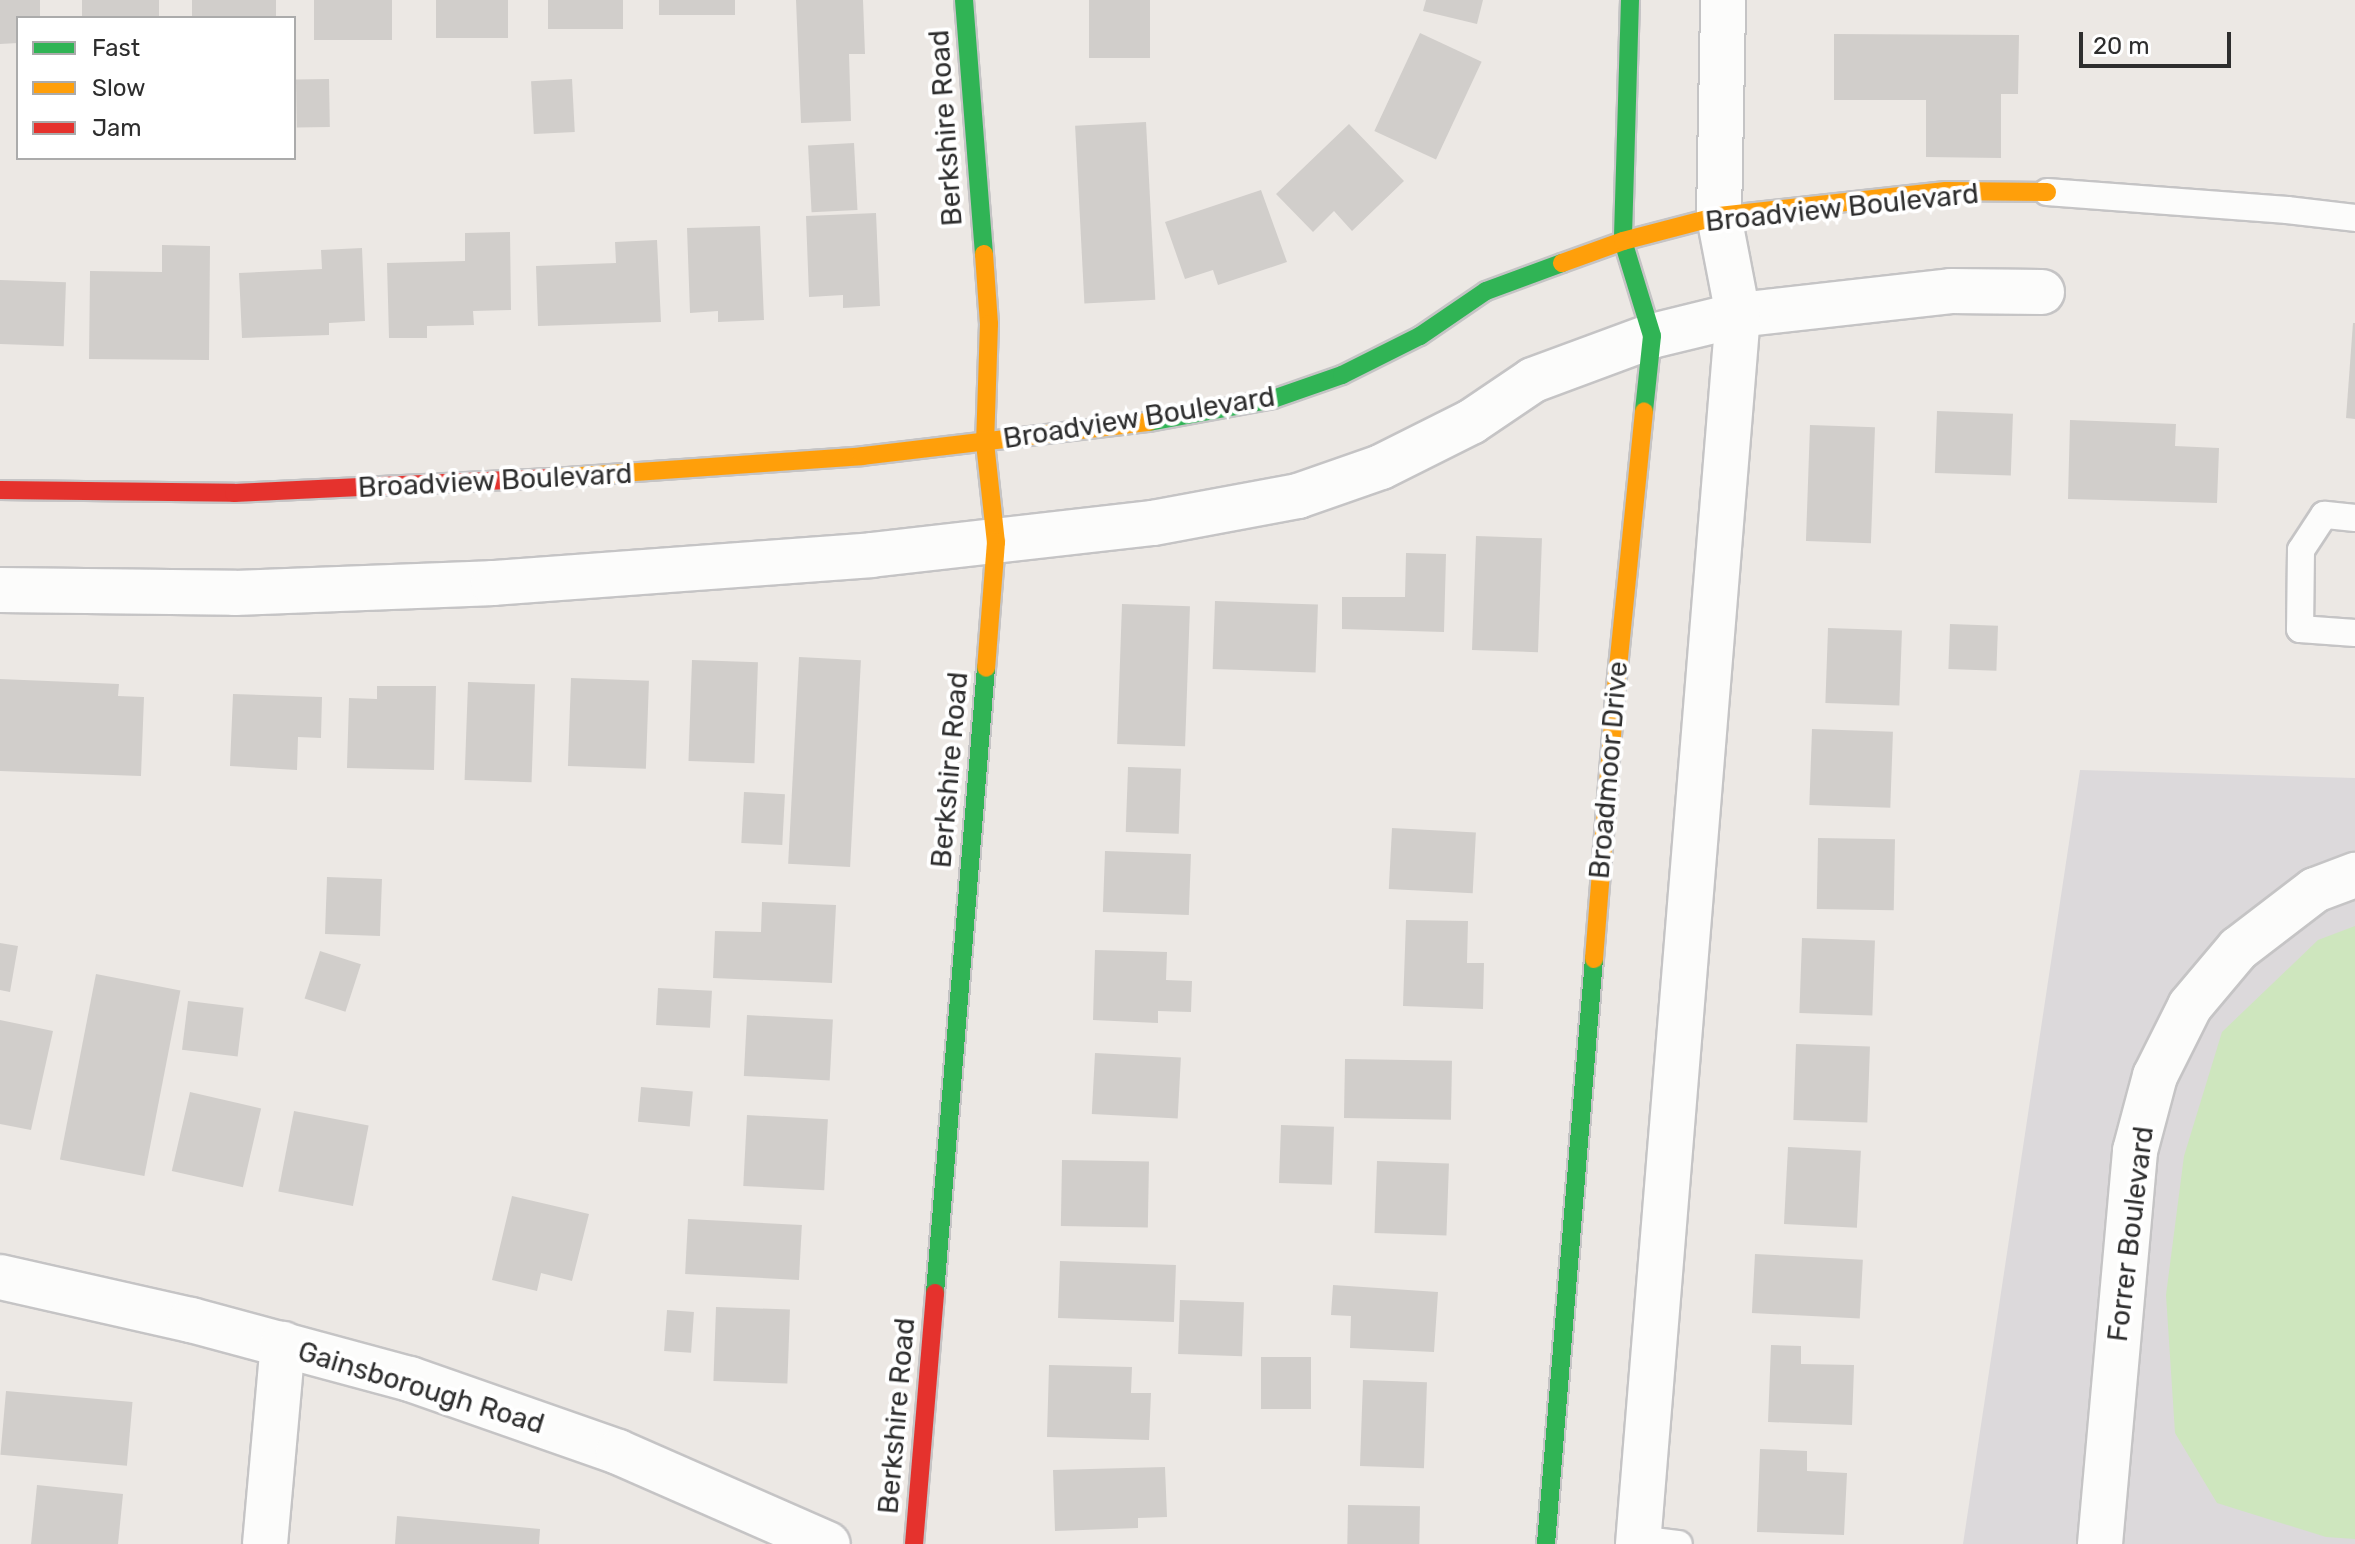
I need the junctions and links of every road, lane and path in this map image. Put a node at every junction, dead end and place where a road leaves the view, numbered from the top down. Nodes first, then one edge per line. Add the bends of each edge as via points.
1 (964, 0) edge
2 (1630, 0) edge
3 (1723, 0) edge
4 (2047, 192) joint
5 (1719, 216) junction
6 (2355, 218) edge
7 (1623, 241) junction
8 (2042, 292) dead end
9 (1718, 320) junction
10 (1652, 336) junction
11 (985, 443) junction
12 (0, 490) edge
13 (2355, 518) edge
14 (996, 542) junction
15 (0, 590) edge
16 (2355, 633) edge
17 (2355, 875) edge
18 (0, 1277) edge
19 (283, 1344) junction
20 (1652, 1542) edge
21 (265, 1544) edge
22 (828, 1544) edge
23 (914, 1544) edge
24 (1546, 1544) edge
25 (2100, 1544) edge

1 - 11 street, Berkshire Road via 989,324
2 - 7 street, Broadmoor Drive
3 - 5 street
4 - 5 street, Broadview Boulevard via 1946,191
4 - 6 lane, Broadview Boulevard
5 - 7 street, Broadview Boulevard
5 - 9 street
7 - 10 street, Broadmoor Drive
7 - 11 street, Broadview Boulevard via 1486,291 1420,336 1342,375 1273,399 1137,424
8 - 9 street via 1951,291
9 - 10 street
9 - 20 street
10 - 14 street via 1533,380 1471,422 1381,467 1298,496 1153,523
10 - 24 street, Broadmoor Drive via 1615,697
11 - 12 street, Broadview Boulevard via 488,483 234,493
11 - 14 street, Berkshire Road
13 - 16 lane via 2324,515 2301,550 2300,629
14 - 15 street via 493,583 235,593
14 - 23 street, Berkshire Road
17 - 25 street, Forrer Boulevard via 2315,890 2238,949 2190,1006 2162,1062 2135,1151
18 - 19 street, Gainsborough Road
19 - 21 street
19 - 22 street, Gainsborough Road via 410,1379 618,1452

